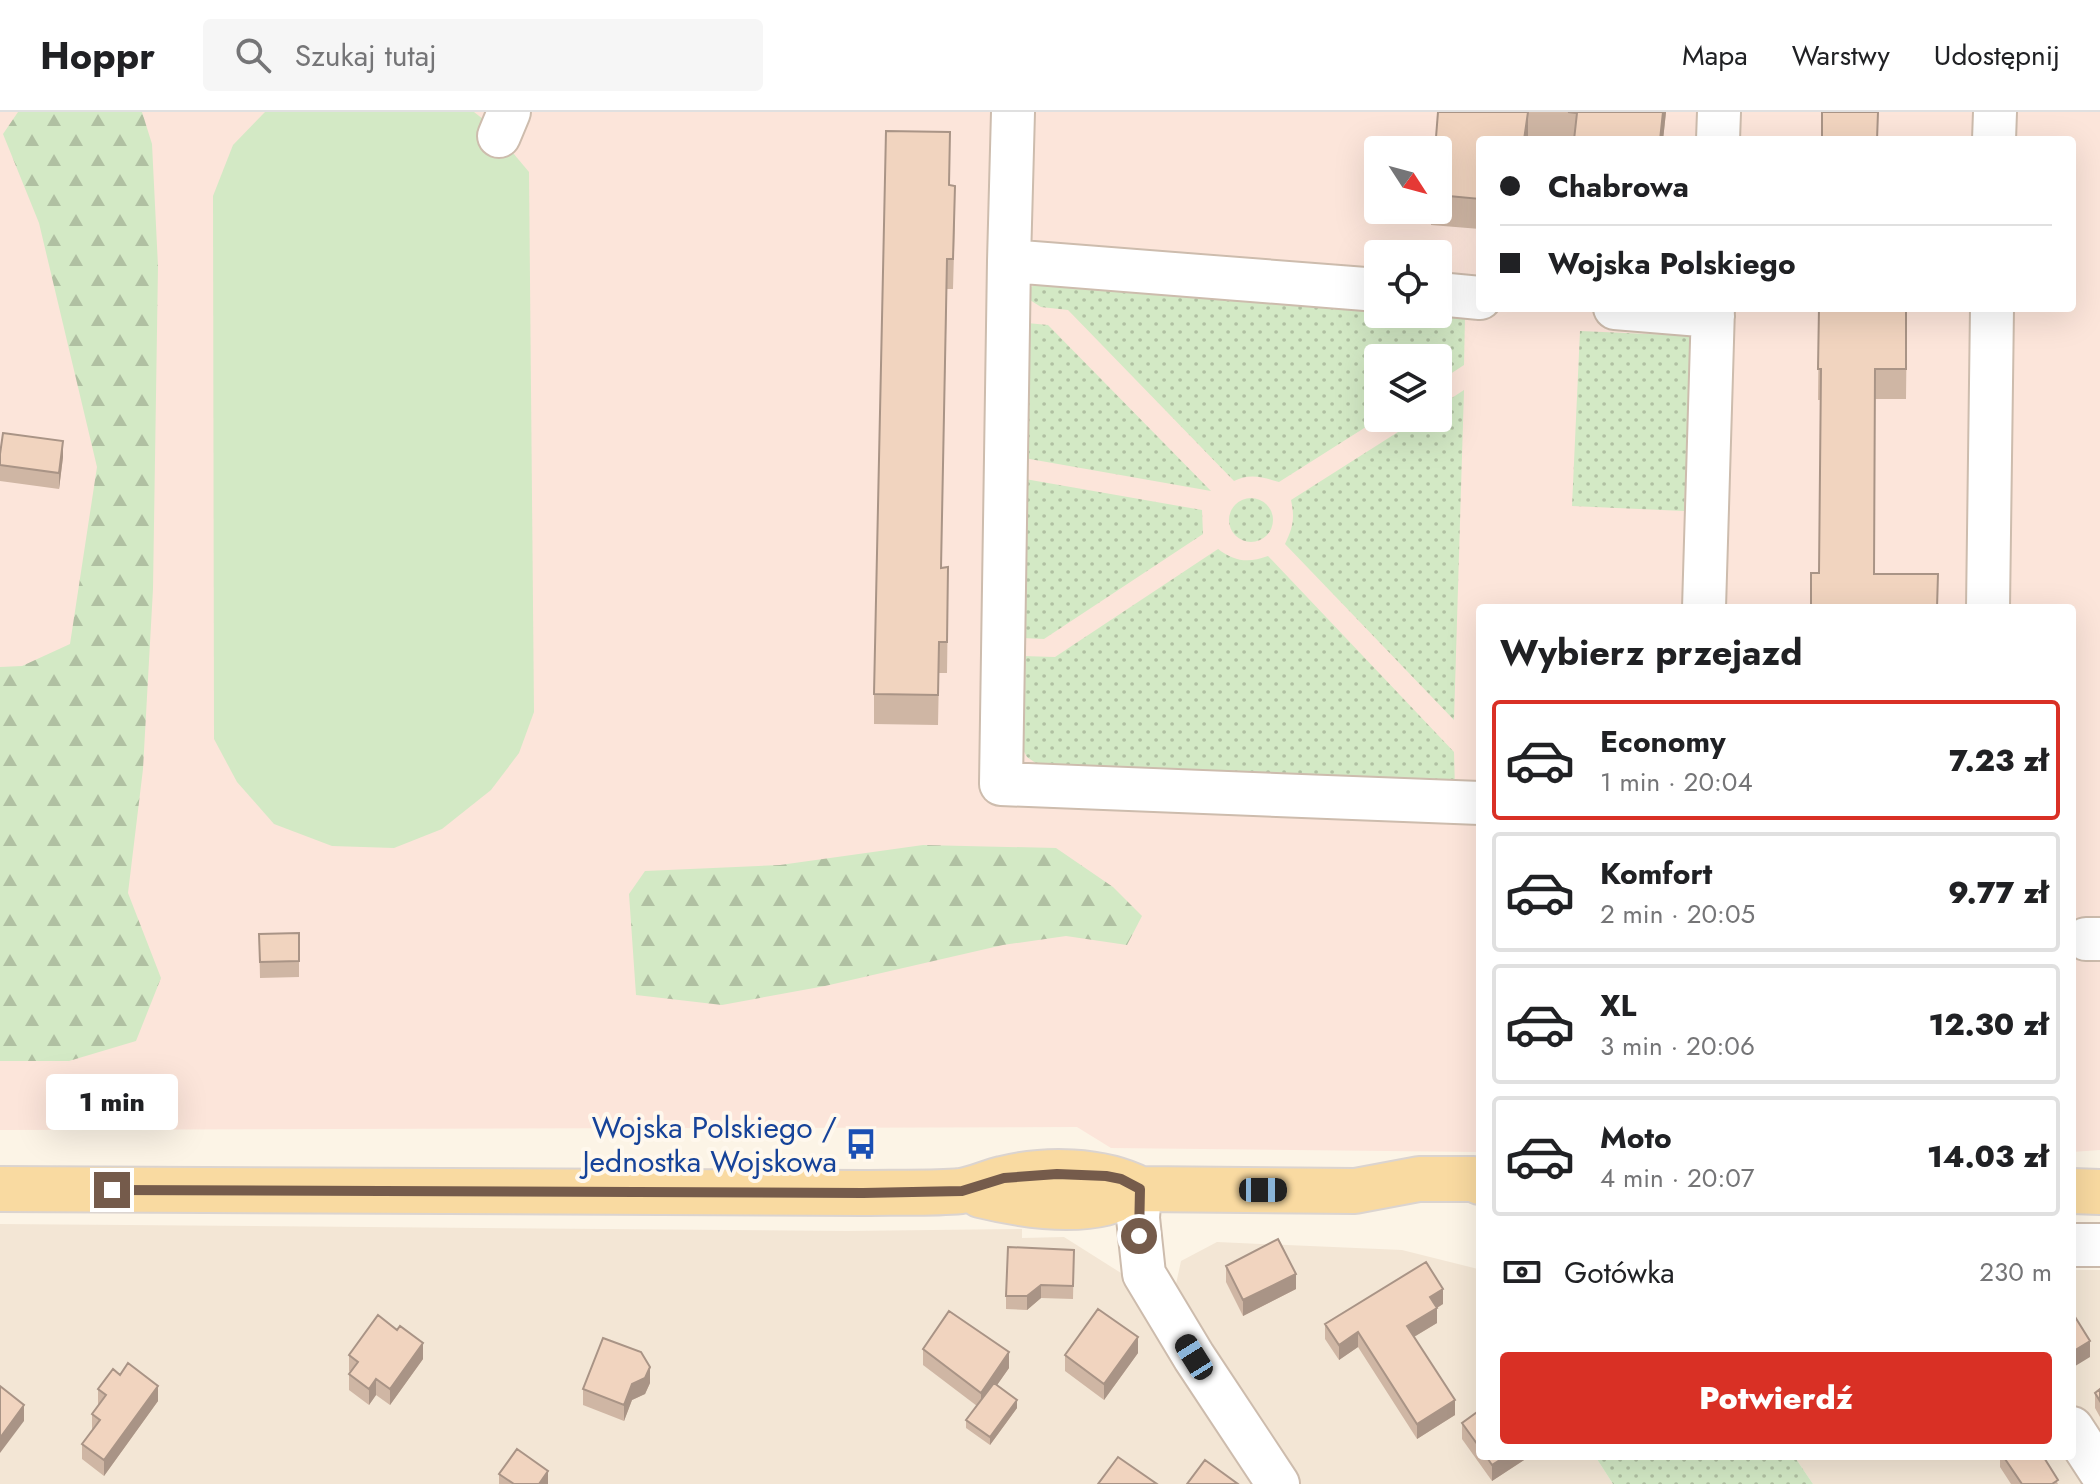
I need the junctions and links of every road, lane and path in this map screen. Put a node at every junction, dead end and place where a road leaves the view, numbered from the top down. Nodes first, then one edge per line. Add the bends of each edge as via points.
1 (1013, 112) edge
2 (1719, 112) edge
3 (1995, 112) edge
4 (1718, 136) edge
5 (1994, 136) edge
6 (1009, 261) junction
7 (1364, 289) edge
8 (1452, 295) edge
9 (1476, 298) edge
10 (1713, 312) edge
11 (1992, 312) edge
12 (1704, 604) edge
13 (1988, 604) edge
14 (1476, 803) edge
15 (1476, 1180) edge
16 (0, 1189) edge
17 (1140, 1189) junction
18 (1355, 1191) junction
19 (2076, 1191) edge
20 (2100, 1192) edge
21 (1476, 1198) edge
22 (2076, 1245) edge
23 (2100, 1245) edge
24 (2076, 1434) edge
25 (2100, 1471) edge
26 (1278, 1484) edge

1 - 6 street
2 - 4 street
3 - 5 street
6 - 7 street
6 - 14 street via 1001,784
8 - 9 street
10 - 12 street
11 - 13 street
15 - 18 main road via 1419,1179
16 - 17 main road via 962,1191 1004,1178 1057,1174 1106,1176
17 - 18 main road
17 - 26 street via 1144,1274
18 - 21 main road via 1403,1206 1435,1208
19 - 20 main road
22 - 23 street
24 - 25 street

